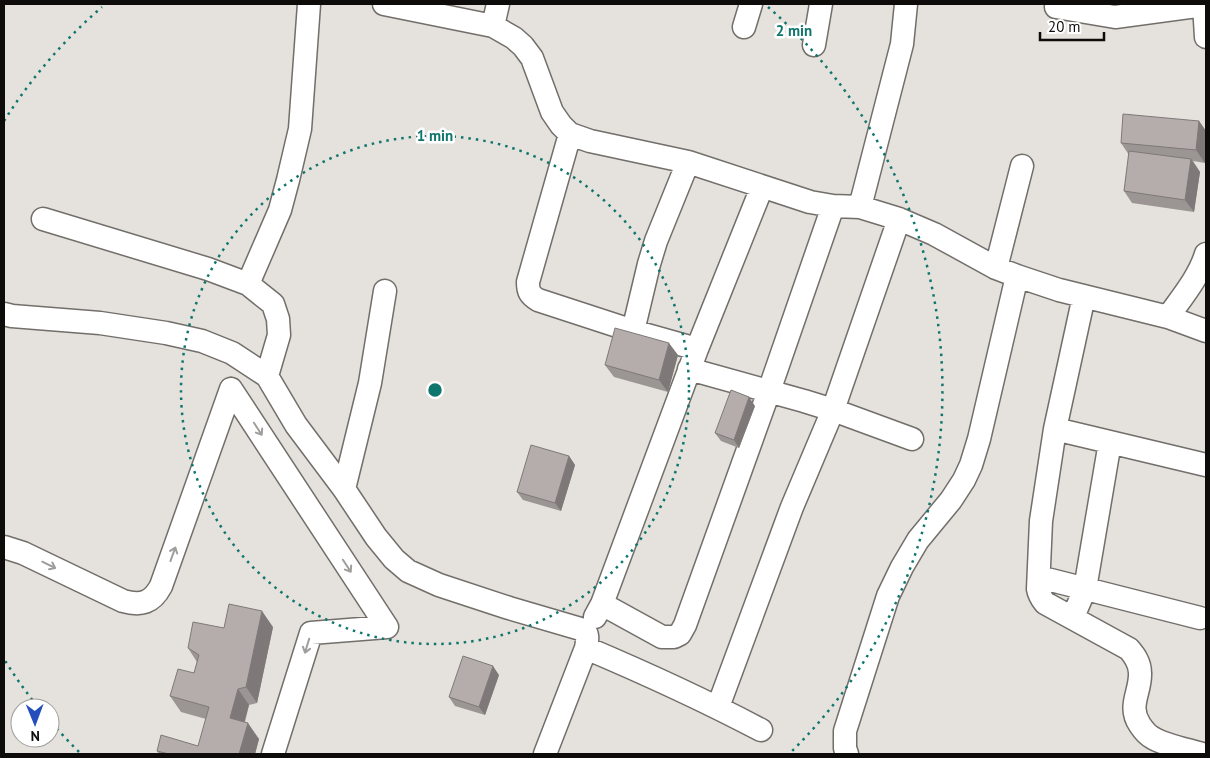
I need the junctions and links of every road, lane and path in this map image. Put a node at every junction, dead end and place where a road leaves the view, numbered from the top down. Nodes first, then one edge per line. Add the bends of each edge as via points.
1 (309, 4) edge
2 (384, 4) edge
3 (498, 4) edge
4 (751, 4) edge
5 (821, 4) edge
6 (906, 4) edge
7 (1204, 4) edge
8 (1056, 7) dead end
9 (493, 26) junction
10 (744, 27) dead end
11 (1206, 37) edge
12 (814, 45) dead end
13 (570, 134) junction
14 (688, 162) junction
15 (1022, 166) dead end
16 (762, 186) junction
17 (833, 206) junction
18 (860, 207) junction
19 (899, 219) junction
20 (43, 220) dead end
21 (1206, 254) edge
22 (996, 268) junction
23 (1016, 276) junction
24 (248, 284) junction
25 (385, 292) dead end
26 (1084, 296) junction
27 (4, 314) edge
28 (1168, 317) junction
29 (633, 331) junction
30 (1206, 331) edge
31 (693, 359) junction
32 (267, 376) junction
33 (770, 391) junction
34 (833, 410) junction
35 (1055, 430) junction
36 (912, 439) dead end
37 (1110, 442) junction
38 (1206, 465) edge
39 (344, 489) junction
40 (4, 547) edge
41 (1039, 577) junction
42 (1085, 589) junction
43 (602, 604) junction
44 (1073, 618) junction
45 (1200, 618) dead end
46 (586, 640) junction
47 (718, 707) junction
48 (761, 730) dead end
49 (273, 754) edge
50 (545, 754) edge
51 (847, 754) edge
52 (1202, 754) edge

1 - 24 street via 296,149 280,210
2 - 9 street
3 - 9 street
4 - 10 street
5 - 12 street
6 - 18 street via 902,44
7 - 8 street via 1115,17
7 - 11 street
9 - 13 street via 514,38 532,58 552,112
13 - 14 street
13 - 29 street via 528,290 538,300
14 - 16 street
14 - 29 street via 656,241
15 - 22 street
16 - 17 street
16 - 31 street
17 - 18 street
17 - 33 street
18 - 19 street
19 - 22 street
19 - 34 street
20 - 24 street
21 - 28 street via 1198,274
22 - 23 street
23 - 26 street
23 - 51 street via 971,465 951,500 918,540 888,596 846,731
24 - 32 street via 273,304 278,319 279,335
25 - 39 street via 370,383
26 - 28 street
26 - 35 street
27 - 32 street via 100,323 202,341 232,353
28 - 30 street
29 - 31 street
31 - 33 street
31 - 43 street
32 - 39 street via 296,426
33 - 34 street
33 - 43 street via 680,634 662,637
34 - 36 street
34 - 47 street via 792,507
35 - 37 street
35 - 41 street via 1041,521
37 - 38 street
37 - 42 street
39 - 46 street via 376,537 408,571 439,585 581,628
40 -> 49 street via 123,601 134,604 149,600 161,586 231,389 386,627 311,633
41 - 42 street
41 - 44 street via 1041,599
42 - 44 street
42 - 45 street
43 - 46 street
44 - 52 street via 1136,656 1140,673 1133,712 1144,732 1155,740
46 - 47 street via 625,664
46 - 50 street
47 - 48 street

